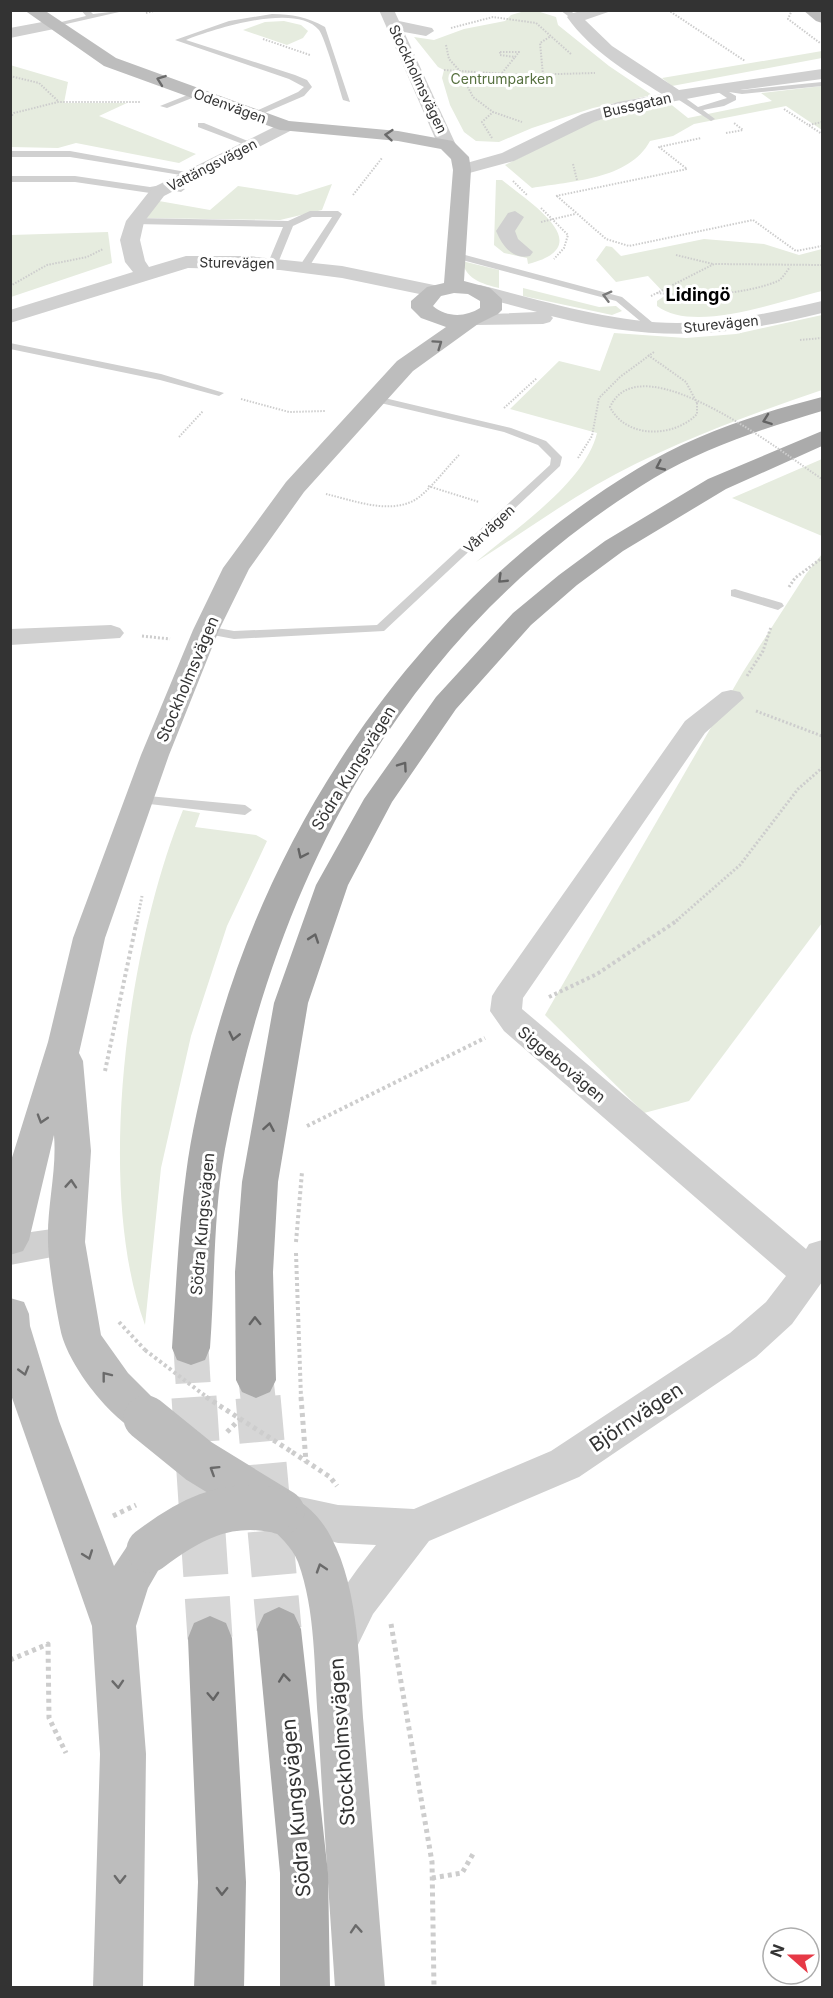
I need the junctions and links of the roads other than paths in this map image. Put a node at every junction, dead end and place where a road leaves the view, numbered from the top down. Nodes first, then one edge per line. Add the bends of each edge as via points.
1 (32, 10) edge
2 (84, 10) edge
3 (125, 10) edge
4 (607, 10) edge
5 (811, 10) edge
6 (569, 14) edge
7 (91, 17) junction
8 (390, 18) edge
9 (822, 18) edge
10 (53, 25) junction
11 (15, 30) edge
12 (426, 31) dead end
13 (822, 74) edge
14 (822, 84) edge
15 (718, 88) junction
16 (198, 94) junction
17 (677, 96) junction
18 (347, 100) dead end
19 (164, 106) road end
20 (698, 109) junction
21 (255, 115) junction
22 (711, 119) dead end
23 (201, 125) dead end
24 (286, 126) junction
25 (251, 144) junction
26 (447, 145) junction
27 (10, 154) edge
28 (462, 170) junction
29 (194, 174) junction
30 (10, 179) edge
31 (175, 188) junction
32 (515, 217) dead end
33 (135, 221) junction
34 (289, 224) junction
35 (523, 252) dead end
36 (454, 255) junction
37 (273, 263) junction
38 (304, 267) junction
39 (145, 275) junction
40 (444, 289) junction
41 (480, 291) junction
42 (822, 306) edge
43 (425, 312) junction
44 (10, 317) edge
45 (582, 318) junction
46 (472, 320) junction
47 (654, 328) junction
48 (10, 346) edge
49 (405, 366) junction
50 (219, 393) road end
51 (376, 399) junction
52 (822, 404) edge
53 (822, 438) edge
54 (735, 592) dead end
55 (778, 606) dead end
56 (206, 630) junction
57 (111, 633) dead end
58 (10, 637) edge
59 (731, 698) road end
60 (137, 798) junction
61 (245, 810) dead end
62 (65, 1042) junction
63 (10, 1240) edge
64 (66, 1242) junction
65 (10, 1250) edge
66 (815, 1264) edge
67 (10, 1314) edge
68 (191, 1348) tunnel mouth
69 (256, 1380) tunnel mouth
70 (294, 1519) junction
71 (415, 1528) junction
72 (114, 1626) junction
73 (279, 1629) tunnel mouth
74 (210, 1638) tunnel mouth
75 (334, 1646) junction
76 (118, 1988) edge
77 (219, 1988) edge
78 (305, 1988) edge
79 (360, 1988) edge

1 - 10 street, Odenvägen
2 - 7 lane
3 - 7 lane
4 - 6 street
5 - 9 street
6 - 17 street via 637,71
7 - 10 lane
8 - 12 street
8 - 26 street, Stockholmsvägen
10 - 11 street
16 -> 10 street, Odenvägen via 110,62
13 - 15 street, Bussgatan
14 - 15 lane via 742,92
15 - 17 street, Bussgatan
15 - 20 lane via 733,98
16 - 19 lane
16 - 21 street, Odenvägen
17 - 20 lane
17 - 28 street, Bussgatan via 600,113 508,158
18 - 21 lane via 322,28 316,22 282,15 244,16 179,40 292,77 308,87
20 - 22 lane
21 - 24 street, Odenvägen
23 - 25 lane
24 - 25 street, Vattängsvägen
26 -> 24 street, Odenvägen via 398,136
25 - 29 street, Vattängsvägen
26 - 28 street, Stockholmsvägen via 460,157
27 - 29 lane via 70,154
28 - 36 street, Stockholmsvägen
29 - 31 street, Vattängsvägen
30 - 31 lane via 75,179 150,190
31 - 33 street, Vattängsvägen via 158,192
32 - 35 street via 505,231 506,236
33 - 34 lane
33 - 39 street via 130,240 135,262
34 - 37 lane
34 - 38 lane via 310,214 338,214
36 - 40 street, Stockholmsvägen
47 -> 36 lane via 619,299
37 - 38 street, Sturevägen
37 - 39 street, Sturevägen via 186,262
38 - 40 street, Sturevägen
39 - 44 street, Sturevägen
40 - 41 street
40 - 43 street, Stockholmsvägen via 422,301
41 - 45 street, Sturevägen
41 - 46 street, Stockholmsvägen via 493,305 485,315
42 - 47 street, Sturevägen via 733,326
43 - 46 street via 442,319
43 - 49 street, Stockholmsvägen
45 - 46 street, Sturevägen
45 - 47 street, Sturevägen
49 -> 46 street, Stockholmsvägen
48 - 50 lane via 161,376
49 - 51 street, Stockholmsvägen
51 - 56 street, Stockholmsvägen via 295,487 236,568
51 - 56 lane, Vårvägen via 486,425 542,443 557,457 555,466 380,628 234,635
52 -> 68 main road, Södra Kungsvägen via 713,441 648,472 589,509 523,559 473,607 395,699 336,788 305,847 276,909 238,1017 207,1153
69 -> 53 main road via 254,1272 260,1182 291,1004 332,885 379,799 446,703 522,619 568,580 614,546 717,484
54 - 55 lane
56 - 60 street, Stockholmsvägen
57 - 58 street
59 - 66 street, Siggebovägen via 695,727 508,996 506,1011 514,1023
60 - 61 lane
60 - 62 street, Stockholmsvägen via 89,938
62 -> 63 street, Stockholmsvägen via 31,1153
64 -> 62 street, Stockholmsvägen via 73,1151
64 - 65 street
70 -> 64 street, Stockholmsvägen, bridge via 199,1461 114,1386 82,1337
66 - 71 street, Björnvägen via 779,1313 743,1345 565,1464
67 -> 72 street via 39,1421
70 - 71 street, Björnvägen
70 - 72 street, bridge via 258,1505 207,1513 177,1528 149,1550 130,1578
75 -> 70 street, Stockholmsvägen via 327,1586 316,1551
71 - 75 street, Björnvägen via 358,1600
72 -> 76 street via 123,1754
78 -> 73 main road, Södra Kungsvägen via 304,1873
74 -> 77 main road via 222,1882
79 -> 75 street, Stockholmsvägen

